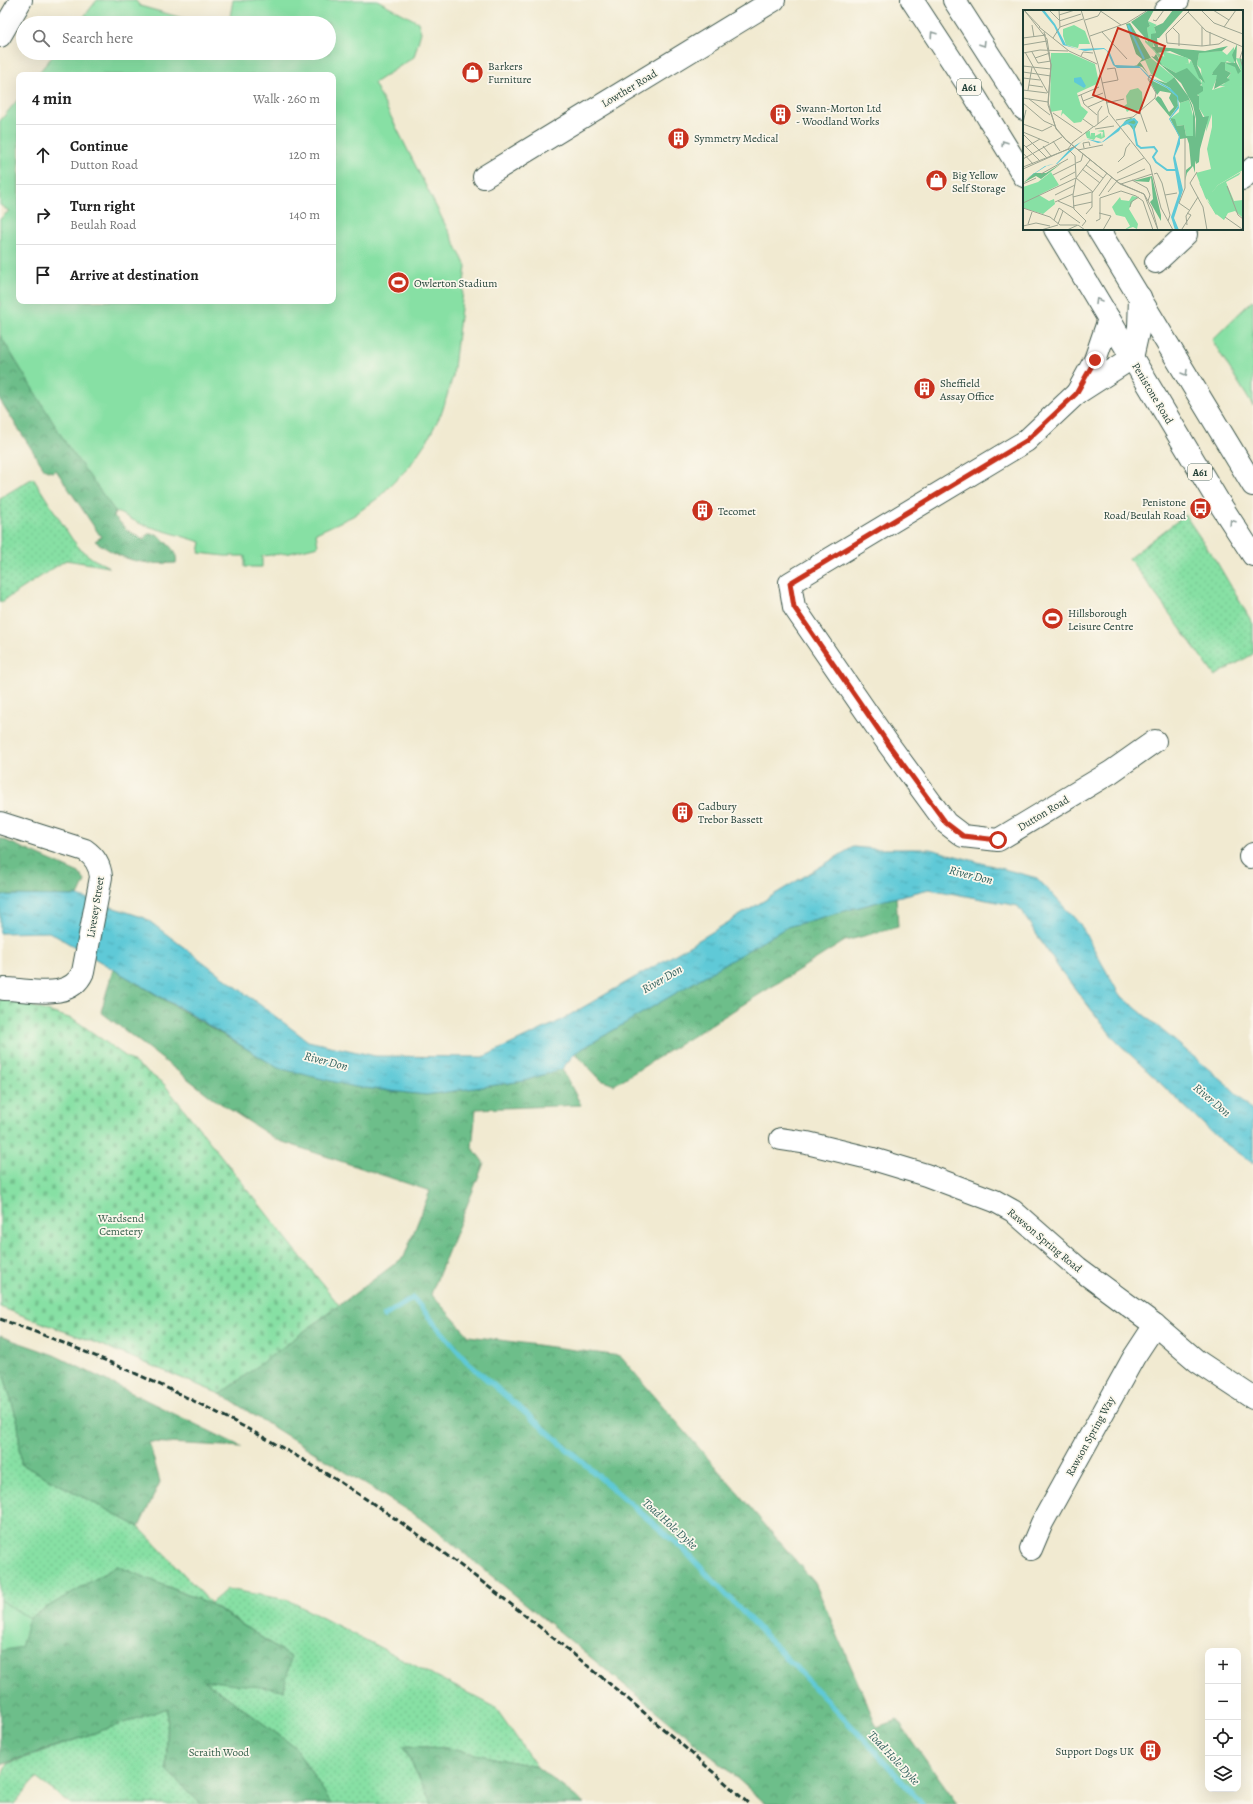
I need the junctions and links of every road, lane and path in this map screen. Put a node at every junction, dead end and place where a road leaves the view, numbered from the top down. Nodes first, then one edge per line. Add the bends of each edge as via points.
1 (21, 0) edge
2 (774, 0) edge
3 (912, 0) edge
4 (954, 0) edge
5 (1178, 0) edge
6 (1166, 10) edge
7 (0, 35) edge
8 (1023, 107) edge
9 (1253, 168) edge
10 (1023, 174) edge
11 (484, 177) dead end
12 (1243, 178) edge
13 (1056, 230) edge
14 (1099, 230) edge
15 (1181, 233) edge
16 (1156, 262) dead end
17 (1140, 297) junction
18 (1109, 319) junction
19 (1132, 358) junction
20 (1076, 394) junction
21 (1253, 485) edge
22 (1253, 555) edge
23 (1155, 741) dead end
24 (0, 823) edge
25 (4, 989) dead end
26 (781, 1139) dead end
27 (1155, 1325) junction
28 (1253, 1398) edge
29 (1031, 1549) dead end

1 - 7 main road
2 - 11 main road, Lowther Road
10 -> 3 main road, A61
4 -> 8 main road
5 - 6 main road
9 - 12 main road
18 -> 13 main road, Penistone Road / A61
14 - 17 main road
15 - 16 main road
17 - 19 main road via 1139,327
17 -> 21 main road
18 - 19 main road, Penistone Road / A61
18 - 20 main road via 1095,360
19 - 20 main road
22 -> 19 main road, Penistone Road / A61
20 - 23 main road, Dutton Road via 1026,441 790,583 794,607 946,823 963,836 998,840 1111,772
24 - 25 main road, Livesey Street via 85,850 98,863 101,873 81,977 75,984 62,991
26 - 27 main road, Rawson Spring Road via 873,1159 926,1175 995,1201 1013,1211 1078,1268
27 - 28 main road, Rawson Spring Road via 1197,1361
27 - 29 main road, Rawson Spring Way via 1134,1357 1042,1523

